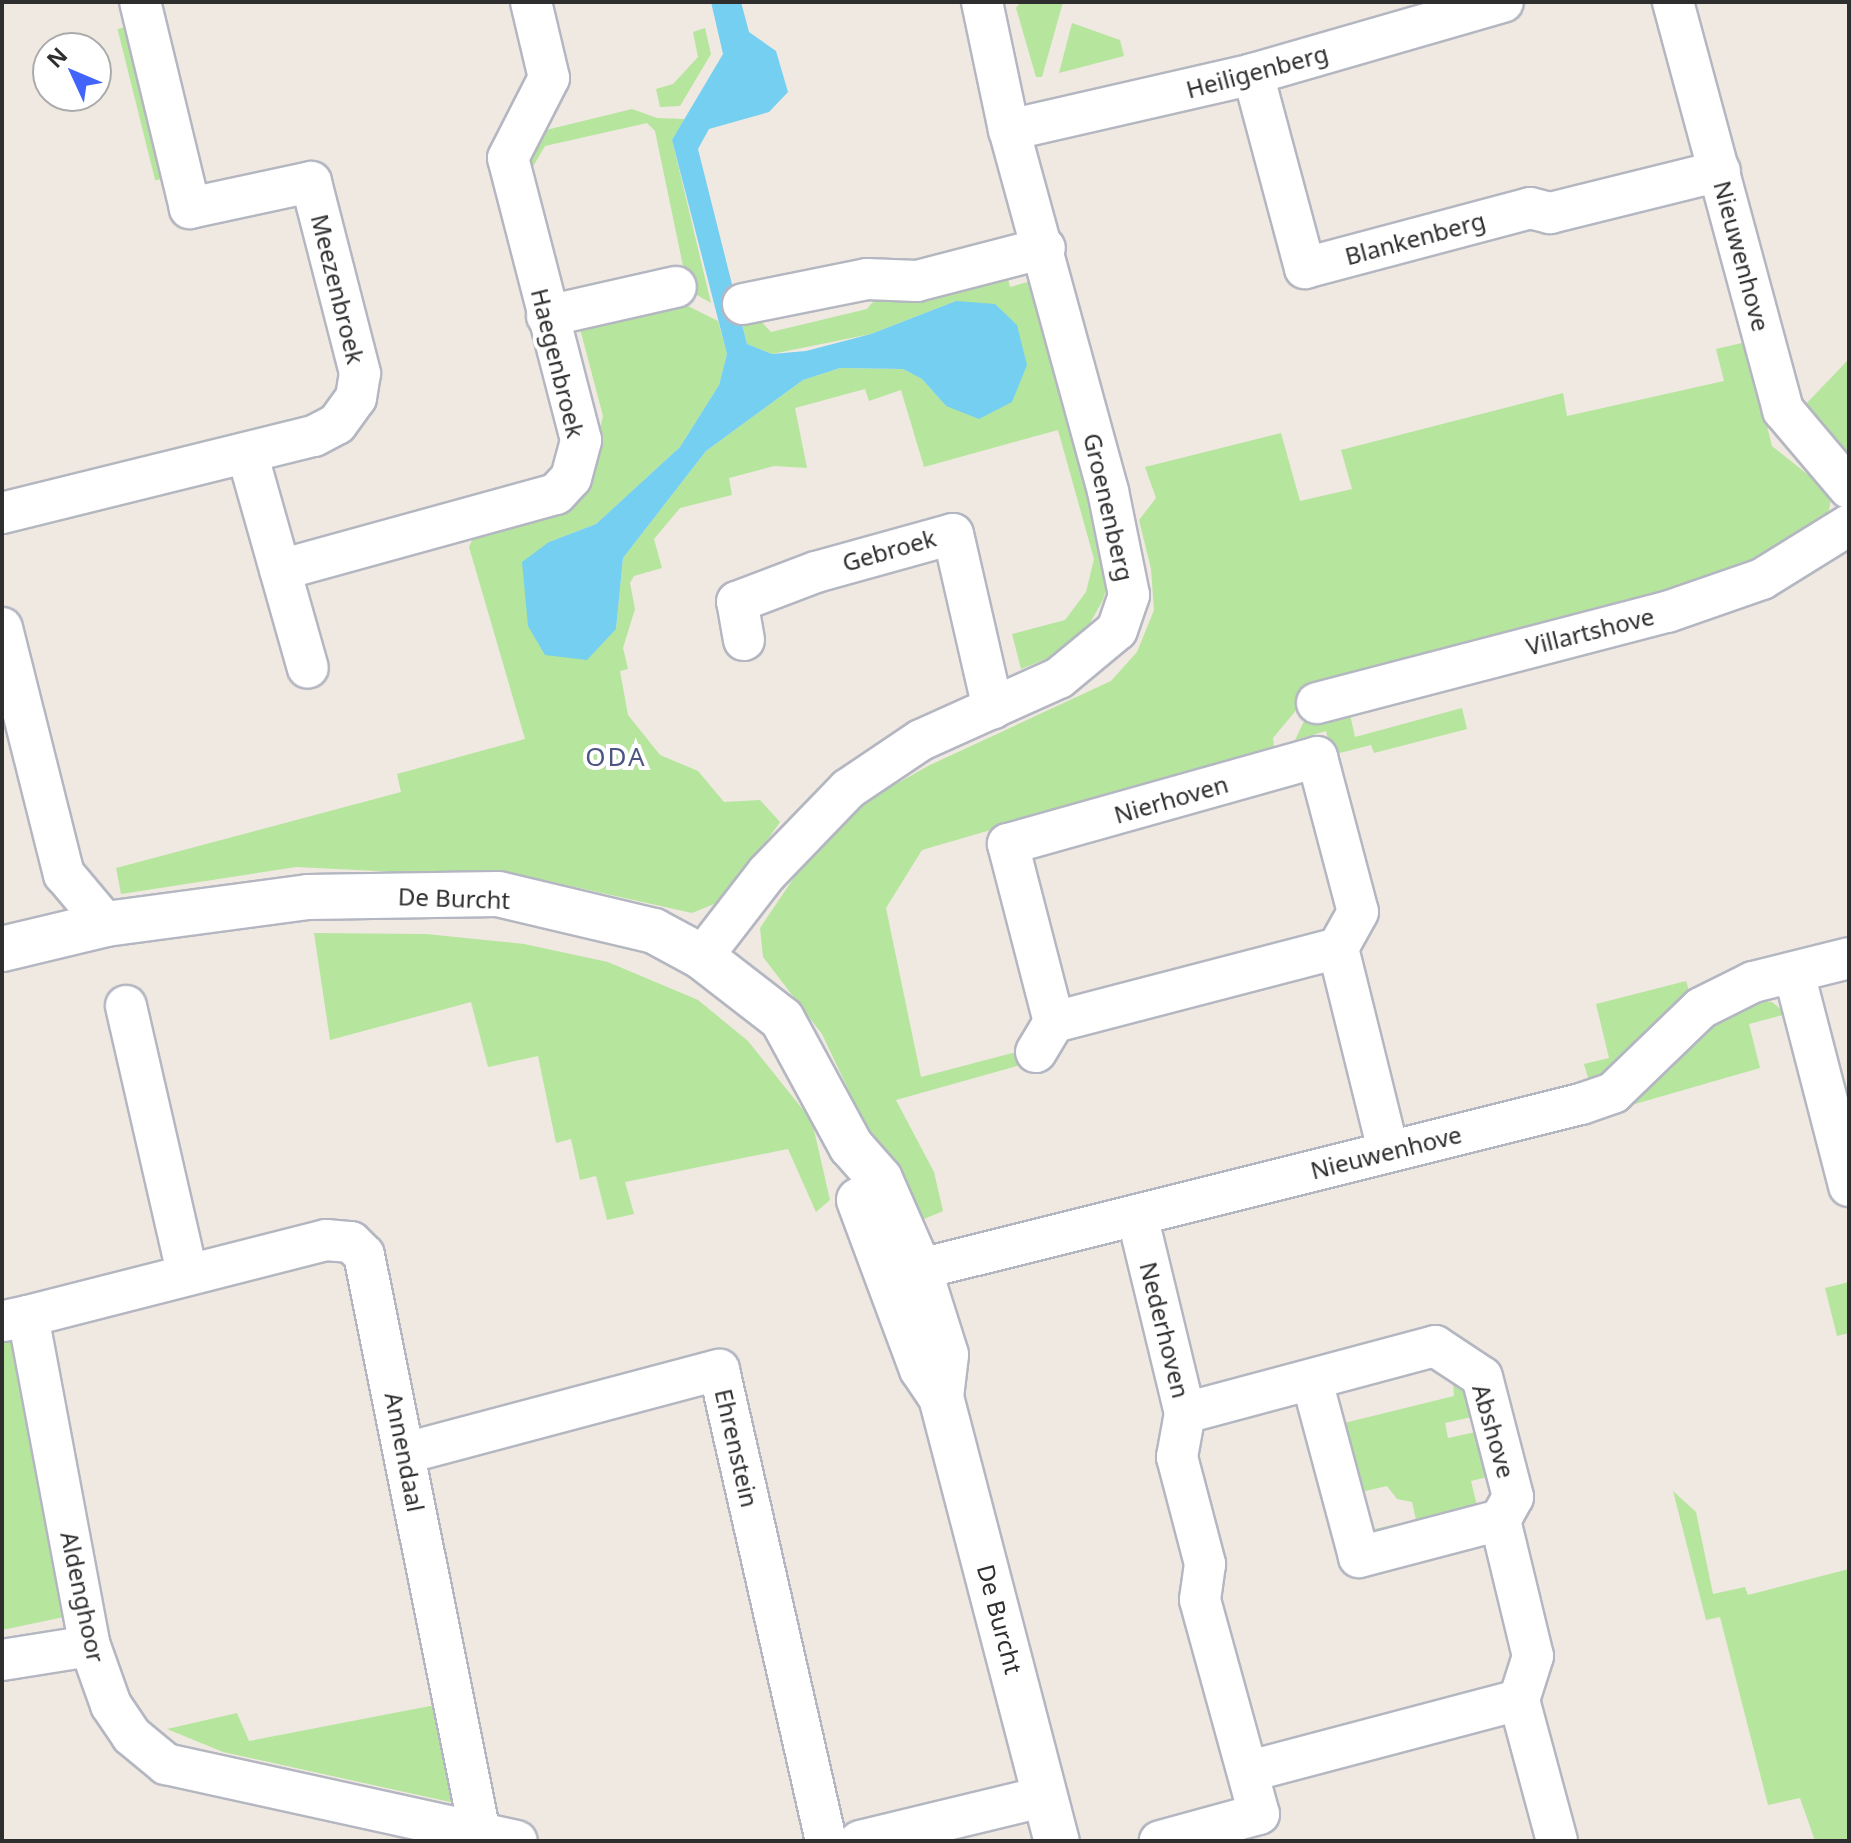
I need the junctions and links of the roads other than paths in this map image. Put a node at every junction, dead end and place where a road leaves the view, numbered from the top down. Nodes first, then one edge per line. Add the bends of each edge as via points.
1 (140, 2) edge
2 (531, 2) edge
3 (982, 2) edge
4 (1673, 2) edge
5 (1497, 3) edge
6 (1253, 74) junction
7 (1009, 130) junction
8 (1720, 171) junction
9 (1045, 248) junction
10 (676, 287) dead end
11 (743, 304) dead end
12 (547, 316) junction
13 (247, 453) junction
14 (1849, 488) edge
15 (2, 513) edge
16 (1849, 525) edge
17 (280, 570) junction
18 (2, 628) edge
19 (744, 640) dead end
20 (308, 668) dead end
21 (1317, 703) dead end
22 (993, 708) junction
23 (106, 924) junction
24 (1338, 948) junction
25 (2, 949) edge
26 (702, 957) junction
27 (1849, 958) edge
28 (1794, 973) junction
29 (126, 1006) dead end
30 (1388, 1150) junction
31 (1849, 1186) edge
32 (1137, 1215) junction
33 (903, 1271) junction
34 (187, 1272) junction
35 (15, 1319) edge
36 (1312, 1381) junction
37 (1185, 1413) junction
38 (406, 1453) junction
39 (1500, 1520) junction
40 (90, 1646) junction
41 (2, 1660) edge
42 (1519, 1700) junction
43 (1250, 1771) junction
44 (1046, 1796) junction
45 (498, 1837) edge
46 (826, 1841) edge
47 (861, 1841) edge
48 (1057, 1841) edge
49 (1160, 1841) edge
50 (1557, 1841) edge

1 - 13 street, Meezenbroek via 190,208 311,182 360,373 356,398 337,424 314,436
2 - 12 street, Haegenbroek via 549,78 508,158
3 - 7 street, Groenenberg
4 - 8 street, Nieuwenhove
5 - 6 street, Heiligenberg
6 - 7 street, Heiligenberg
6 - 8 street, Blankenberg via 1305,268 1530,208 1550,213
7 - 9 street, Groenenberg
8 - 14 street, Nieuwenhove via 1783,410
9 - 11 street via 917,281 867,279
9 - 22 street, Groenenberg via 1108,491 1129,595 1117,630 1059,678
10 - 12 street
12 - 17 street, Haegenbroek via 581,440 571,478 556,494
13 - 15 street, Meezenbroek
13 - 17 street
16 - 21 street, Villartshove via 1762,579 1667,612
17 - 20 street
18 - 23 street via 64,874
19 - 22 street, Gebroek via 737,602 816,572 953,534
22 - 26 street, Groenenberg via 921,740 848,789 767,873
23 - 25 street, De Burcht
23 - 26 street, De Burcht via 308,897 498,894 654,931
24 - 24 street, Nierhoven via 1358,912 1317,757 1008,844 1045,1037
24 - 30 street
26 - 33 street, De Burcht via 782,1019 851,1146 855,1190
27 - 28 street, Nieuwenhove
28 - 30 street, Nieuwenhove via 1753,982 1701,1008 1613,1093
28 - 31 street
29 - 34 street
30 - 32 street, Nieuwenhove
32 - 33 street, Nieuwenhove
32 - 37 street, Nederhoven
33 - 44 street, De Burcht via 922,1369 941,1397
34 - 35 street, Annendaal
34 - 38 street, Annendaal via 326,1240 351,1242 364,1255
35 - 40 street, Aldenghoor
36 - 37 street, Abshove
36 - 39 street via 1359,1557
36 - 39 street, Abshove via 1435,1346 1482,1377 1513,1497
37 - 43 street, Nederhoven via 1177,1457 1205,1564 1200,1600
38 - 45 street, Annendaal
38 - 46 street, Ehrenstein via 719,1370
39 - 42 street, Abshove via 1533,1656
40 - 41 street
40 - 45 street, Aldenghoor via 111,1705 132,1736 166,1764
42 - 43 street
42 - 50 street
43 - 49 street, Nederhoven via 1259,1814
44 - 47 street
44 - 48 street, De Burcht

